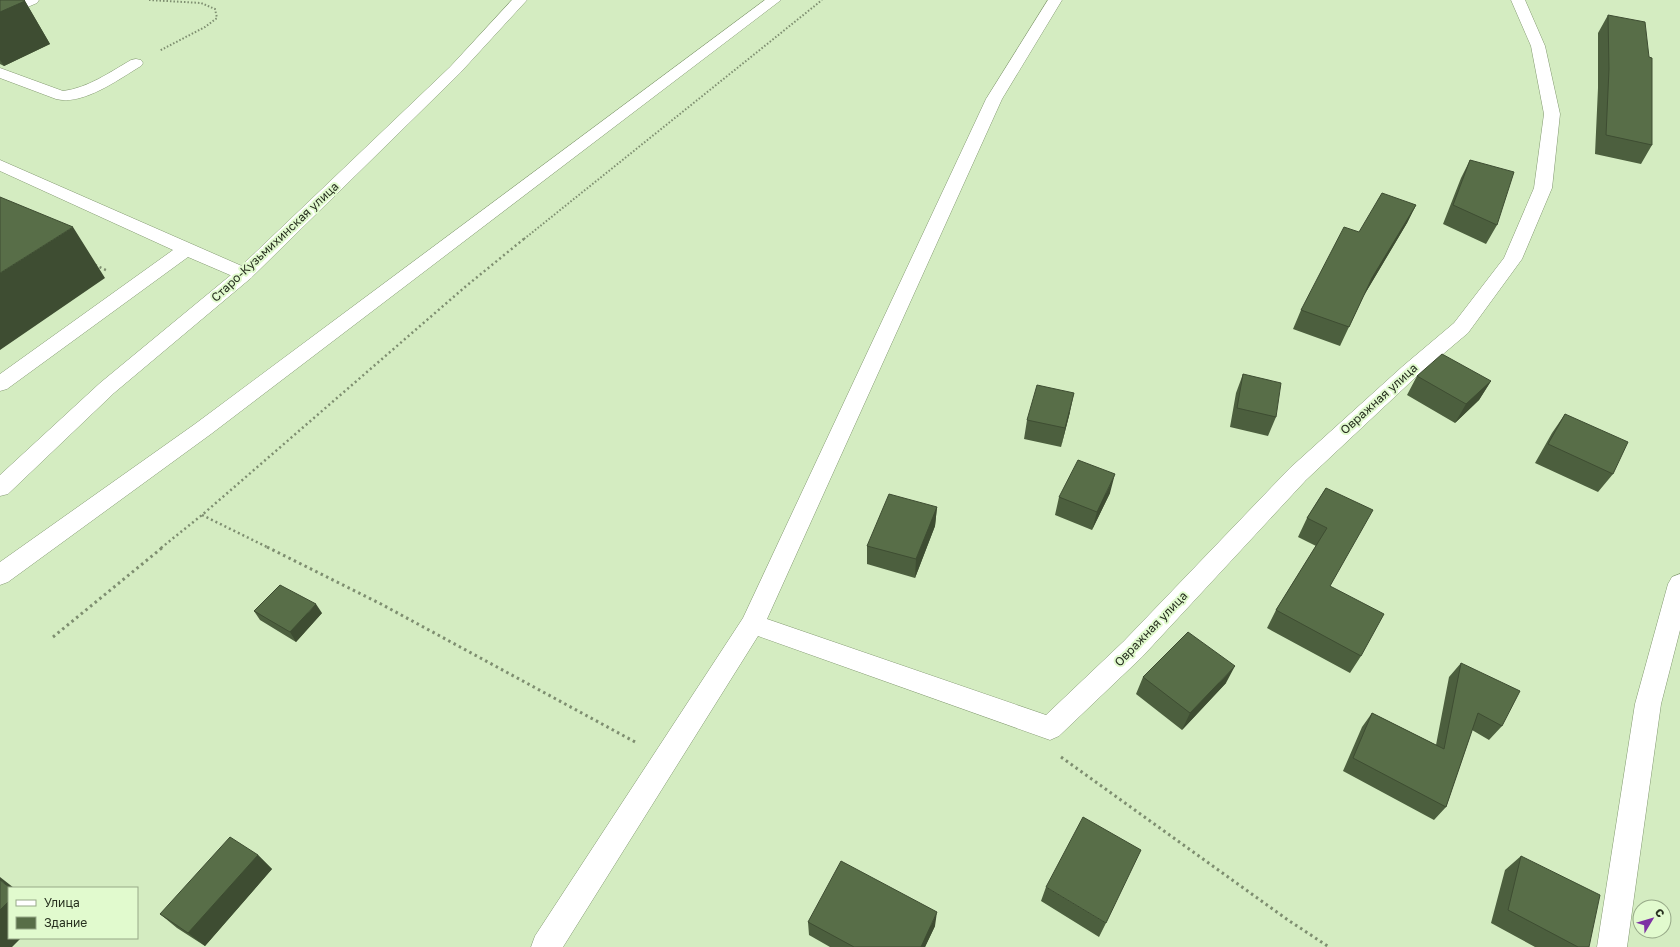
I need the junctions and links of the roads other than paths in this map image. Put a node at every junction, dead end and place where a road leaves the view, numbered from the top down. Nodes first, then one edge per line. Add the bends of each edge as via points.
1 (32, 0) edge
2 (520, 0) edge
3 (774, 0) edge
4 (1056, 0) edge
5 (1518, 0) edge
6 (0, 15) edge
7 (136, 63) road end
8 (0, 72) edge
9 (0, 165) edge
10 (186, 249) junction
11 (244, 274) junction
12 (0, 384) edge
13 (0, 488) edge
14 (0, 575) edge
15 (1680, 584) edge
16 (752, 624) junction
17 (546, 947) edge
18 (1612, 947) edge

1 - 6 main road
2 - 11 main road, Старо-Кузьмихинская улица via 455,70
3 - 14 main road via 203,429
4 - 16 main road via 994,99
5 - 16 main road, Овражная улица via 1538,46 1552,114 1543,188 1513,259 1461,328 1298,474 1133,649 1050,728
7 - 8 main road via 73,96 62,96
9 - 10 main road
10 - 11 main road
10 - 12 main road
11 - 13 main road, Старо-Кузьмихинская улица via 107,388
15 - 18 main road via 1648,704
16 - 17 main road

